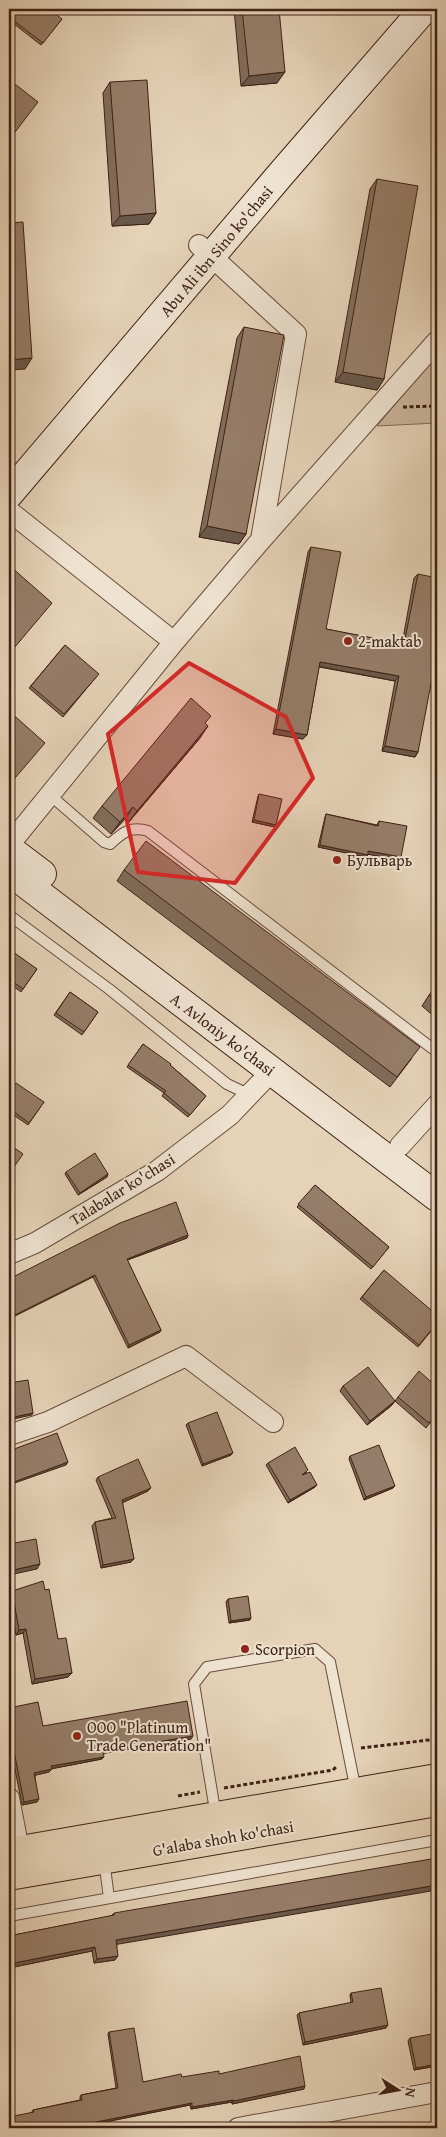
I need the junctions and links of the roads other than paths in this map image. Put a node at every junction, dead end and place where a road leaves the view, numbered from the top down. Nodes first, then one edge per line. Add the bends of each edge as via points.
1 (401, 9) edge
2 (424, 9) edge
3 (205, 251) junction
4 (437, 341) edge
5 (9, 470) edge
6 (9, 494) edge
7 (9, 511) edge
8 (261, 540) junction
9 (174, 642) junction
10 (50, 795) junction
11 (9, 847) edge
12 (9, 871) edge
13 (9, 914) edge
14 (437, 1052) edge
15 (272, 1072) junction
16 (250, 1095) junction
17 (437, 1105) edge
18 (400, 1146) junction
19 (437, 1175) edge
20 (437, 1197) edge
21 (9, 1254) edge
22 (273, 1422) dead end
23 (9, 1435) edge
24 (356, 1792) junction
25 (436, 1794) edge
26 (10, 1810) edge
27 (216, 1816) junction
28 (403, 1820) dead end
29 (324, 1821) junction
30 (360, 1827) dead end
31 (437, 1840) edge
32 (14, 1851) edge
33 (104, 1859) junction
34 (9, 1876) edge
35 (109, 1898) junction
36 (9, 1916) edge
37 (437, 2092) edge
38 (238, 2128) edge

1 - 3 street, Abu Ali ibn Sino ko'chasi
2 - 3 street, Abu Ali ibn Sino ko'chasi
3 - 5 street, Abu Ali ibn Sino ko'chasi
3 - 6 street, Abu Ali ibn Sino ko'chasi
3 - 8 street via 296,334
4 - 8 street
7 - 9 street
8 - 9 street
9 - 10 street
10 - 11 street
10 - 14 lane via 104,842 110,844 122,833 137,828 148,831
11 - 18 street, A. Avloniy ko'chasi via 278,1056
12 - 15 street, A. Avloniy ko'chasi
13 - 16 lane via 110,989 226,1084
15 - 16 street, Talabalar ko'chasi
15 - 20 street, A. Avloniy ko'chasi
16 - 21 street, Talabalar ko'chasi via 230,1115 157,1171 35,1243
17 - 18 street
18 - 19 street, A. Avloniy ko'chasi
22 - 23 street via 186,1356 48,1422
24 - 25 main road, G'alaba shoh ko'chasi
24 - 27 main road, G'alaba shoh ko'chasi
24 - 27 lane via 330,1662 315,1650 207,1667 194,1684
25 - 28 lane
25 - 29 main road, G'alaba shoh ko'chasi
26 - 32 street
27 - 32 main road, G'alaba shoh ko'chasi
29 - 30 lane
29 - 33 main road, G'alaba shoh ko'chasi
31 - 35 lane
33 - 34 main road, G'alaba shoh ko'chasi
33 - 35 lane
35 - 36 lane
37 - 38 street

